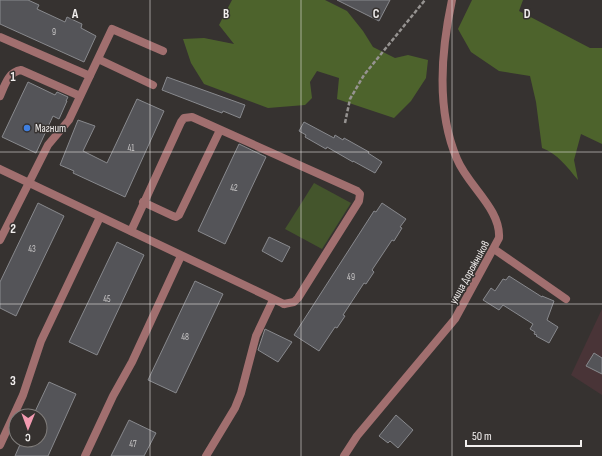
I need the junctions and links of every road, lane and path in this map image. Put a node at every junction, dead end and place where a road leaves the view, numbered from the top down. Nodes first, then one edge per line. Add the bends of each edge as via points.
1 (425, 0) edge
2 (452, 0) edge
3 (0, 37) edge
4 (163, 51) dead end
5 (98, 59) junction
6 (90, 76) junction
7 (153, 85) dead end
8 (0, 96) edge
9 (80, 96) junction
10 (345, 123) dead end
11 (220, 130) junction
12 (0, 169) edge
13 (29, 182) junction
14 (143, 202) junction
15 (100, 217) junction
16 (131, 231) junction
17 (0, 240) edge
18 (494, 249) junction
19 (181, 256) junction
20 (273, 300) junction
21 (566, 300) dead end
22 (0, 445) edge
23 (85, 456) edge
24 (206, 456) edge
25 (344, 456) edge

1 - 10 path via 364,75 350,99
2 - 18 street, улица Дорожников via 446,32 443,76 445,113 457,159 498,224 499,238
3 - 6 street
4 - 5 street via 112,29
5 - 6 street
5 - 7 street
6 - 9 street
8 - 9 street via 10,75 21,70
9 - 13 street via 66,125 48,145
11 - 14 street via 192,117 184,118
11 - 14 street via 179,215 173,216
11 - 20 street via 360,194 359,201 298,298 294,302 284,304
12 - 13 street
13 - 15 street
13 - 17 street
14 - 16 street
15 - 16 street
15 - 22 street via 41,341 23,395
16 - 19 street
18 - 21 street
18 - 25 street, улица Дорожников via 455,319 357,436
19 - 20 street
19 - 23 street
20 - 24 street via 256,336 235,408

